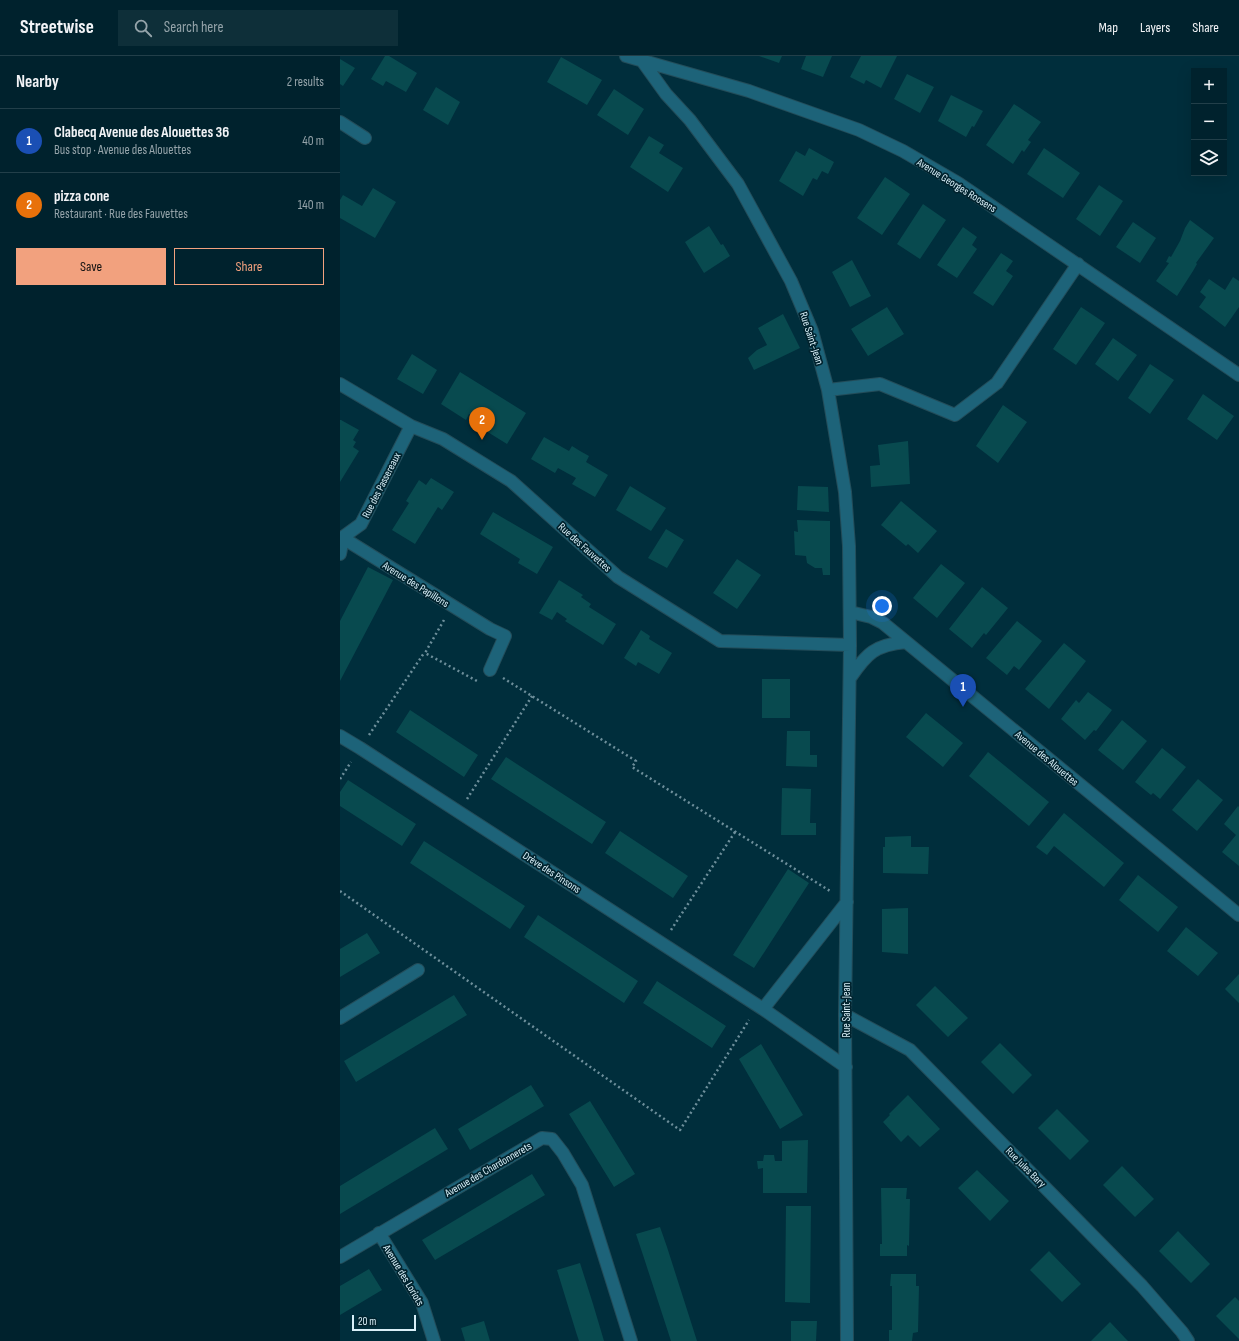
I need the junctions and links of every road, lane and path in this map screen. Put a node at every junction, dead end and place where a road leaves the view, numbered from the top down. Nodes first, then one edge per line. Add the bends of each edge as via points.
1 (626, 56) edge
2 (643, 62) junction
3 (340, 122) edge
4 (365, 138) dead end
5 (1078, 264) junction
6 (1239, 375) edge
7 (340, 384) edge
8 (828, 390) junction
9 (411, 426) junction
10 (342, 539) edge
11 (340, 554) edge
12 (452, 606) junction
13 (850, 612) junction
14 (906, 642) junction
15 (850, 645) junction
16 (424, 653) junction
17 (490, 670) junction
18 (850, 678) junction
19 (532, 696) junction
20 (340, 736) edge
21 (360, 748) junction
22 (459, 812) junction
23 (735, 832) junction
24 (340, 891) edge
25 (847, 902) junction
26 (1239, 915) edge
27 (662, 944) junction
28 (418, 970) dead end
29 (760, 1008) junction
30 (845, 1015) junction
31 (340, 1018) edge
32 (846, 1067) junction
33 (379, 1233) junction
34 (340, 1257) edge
35 (434, 1341) edge
36 (632, 1341) edge
37 (847, 1341) edge
38 (1188, 1341) edge

1 - 2 street
2 - 5 street, Avenue Georges Roosens via 749,91 859,130 903,151 958,183
2 - 8 street, Rue Saint-Jean via 738,184 791,281 812,331
3 - 4 street
5 - 6 street, Avenue Georges Roosens
5 - 8 street via 997,383 955,415 880,384
7 - 9 street, Rue des Fauvettes
8 - 13 street, Rue Saint-Jean via 845,492
9 - 10 street, Rue des Passereaux via 360,524
9 - 15 street, Rue des Fauvettes via 443,439 511,481 618,577 720,641
10 - 11 street
10 - 12 street, Avenue des Papillons
12 - 16 path
12 - 17 street, Avenue des Papillons via 490,630 506,636
13 - 14 street, Avenue des Alouettes via 883,623
13 - 15 street, Rue Saint-Jean
14 - 18 street via 875,649 862,660
14 - 26 street, Avenue des Alouettes
15 - 18 street, Rue Saint-Jean
16 - 17 path via 482,684
16 - 21 path
17 - 19 path
18 - 25 street, Rue Saint-Jean
19 - 22 path
19 - 23 path via 636,761 632,767
20 - 21 street, Drève des Pinsons
21 - 22 street, Drève des Pinsons
22 - 27 street, Drève des Pinsons
23 - 25 path
23 - 27 path
24 - 29 path via 680,1130
25 - 29 street
25 - 30 street, Rue Saint-Jean
27 - 29 street, Drève des Pinsons
28 - 31 street
29 - 32 street, Drève des Pinsons
30 - 32 street, Rue Saint-Jean
30 - 38 street, Rue Jules Bary via 910,1050 1142,1286
32 - 37 street, Rue Saint-Jean
33 - 34 street, Avenue des Chardonnerets
33 - 35 street, Avenue des Loriots via 422,1303
33 - 36 street, Avenue des Chardonnerets via 542,1138 552,1139 564,1153 582,1185

